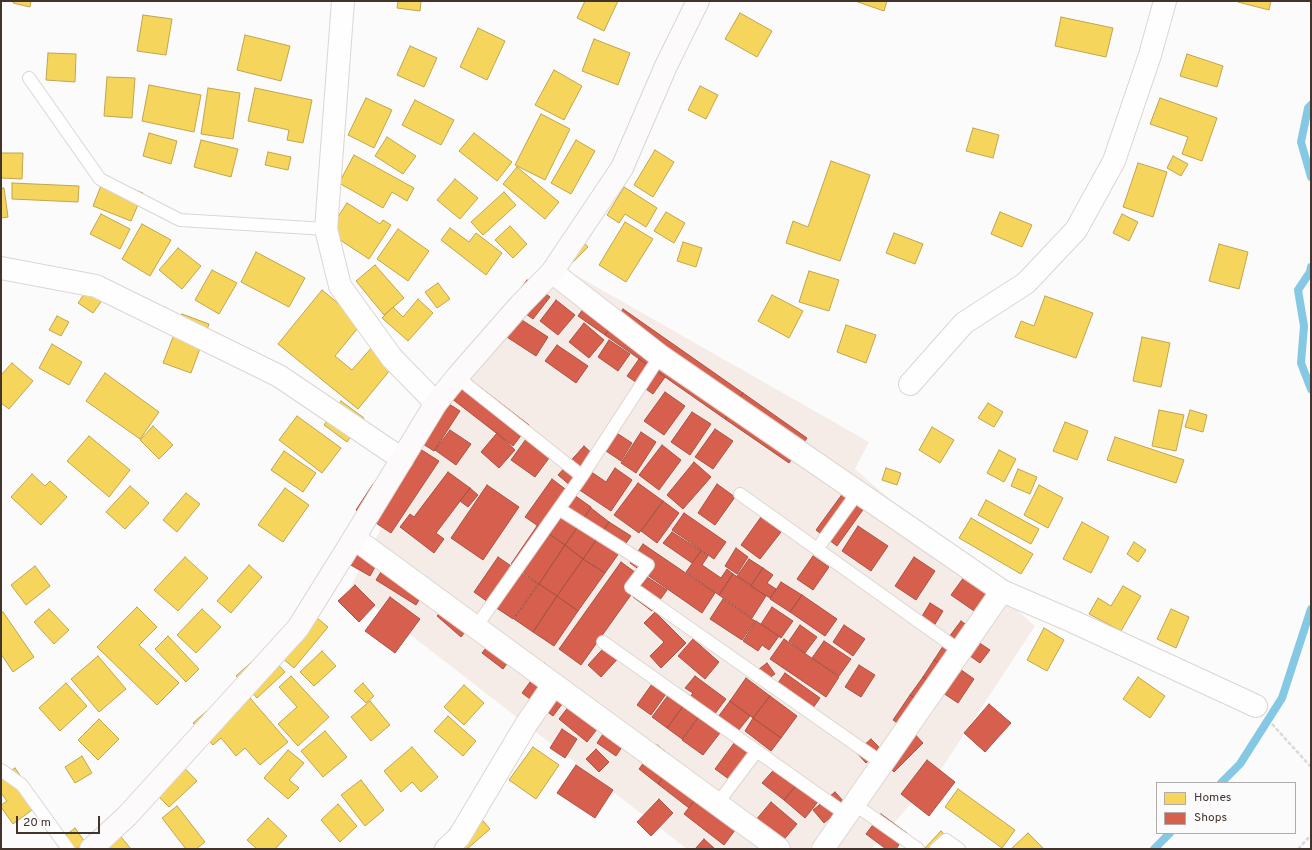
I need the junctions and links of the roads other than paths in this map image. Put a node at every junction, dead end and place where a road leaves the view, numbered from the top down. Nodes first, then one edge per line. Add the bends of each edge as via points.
1 (343, 1) edge
2 (698, 1) edge
3 (1165, 1) edge
4 (29, 78) dead end
5 (326, 229) junction
6 (1, 268) edge
7 (552, 272) junction
8 (660, 356) junction
9 (457, 377) junction
10 (910, 384) dead end
11 (436, 403) junction
12 (402, 459) junction
13 (582, 476) junction
14 (858, 492) junction
15 (740, 494) dead end
16 (559, 509) junction
17 (354, 538) junction
18 (817, 549) junction
19 (1002, 591) junction
20 (476, 627) junction
21 (603, 642) dead end
22 (960, 651) junction
23 (554, 684) junction
24 (1256, 706) road end
25 (757, 751) junction
26 (882, 763) junction
27 (1, 770) edge
28 (717, 804) junction
29 (851, 809) junction
30 (68, 849) edge
31 (91, 849) edge
32 (446, 849) edge
33 (779, 849) edge
34 (823, 849) edge
35 (918, 849) edge
36 (936, 849) edge
37 (959, 849) edge

1 - 5 street
2 - 7 street via 666,66 622,168
3 - 10 street via 1150,55 1114,161 1076,230 1026,283 964,323
4 - 5 lane via 100,179 180,220
5 - 11 street via 340,286 392,358
6 - 12 street via 96,286 279,376
7 - 8 street
7 - 9 street
8 - 13 lane
8 - 14 street
9 - 11 street
9 - 13 lane
11 - 12 street
12 - 17 street
13 - 16 lane
14 - 18 lane
14 - 19 street
15 - 18 lane
16 - 20 lane
16 - 26 lane via 648,565 631,587
17 - 20 street
17 - 31 street via 298,628 127,816
18 - 22 lane
19 - 22 street
19 - 24 street
20 - 23 street
21 - 25 lane
22 - 26 street
23 - 28 street
23 - 32 street via 527,723 459,837
25 - 28 lane
25 - 29 lane
26 - 29 street
27 - 30 lane via 22,785
28 - 33 street
29 - 34 street
29 - 35 lane
36 - 37 lane via 946,840

